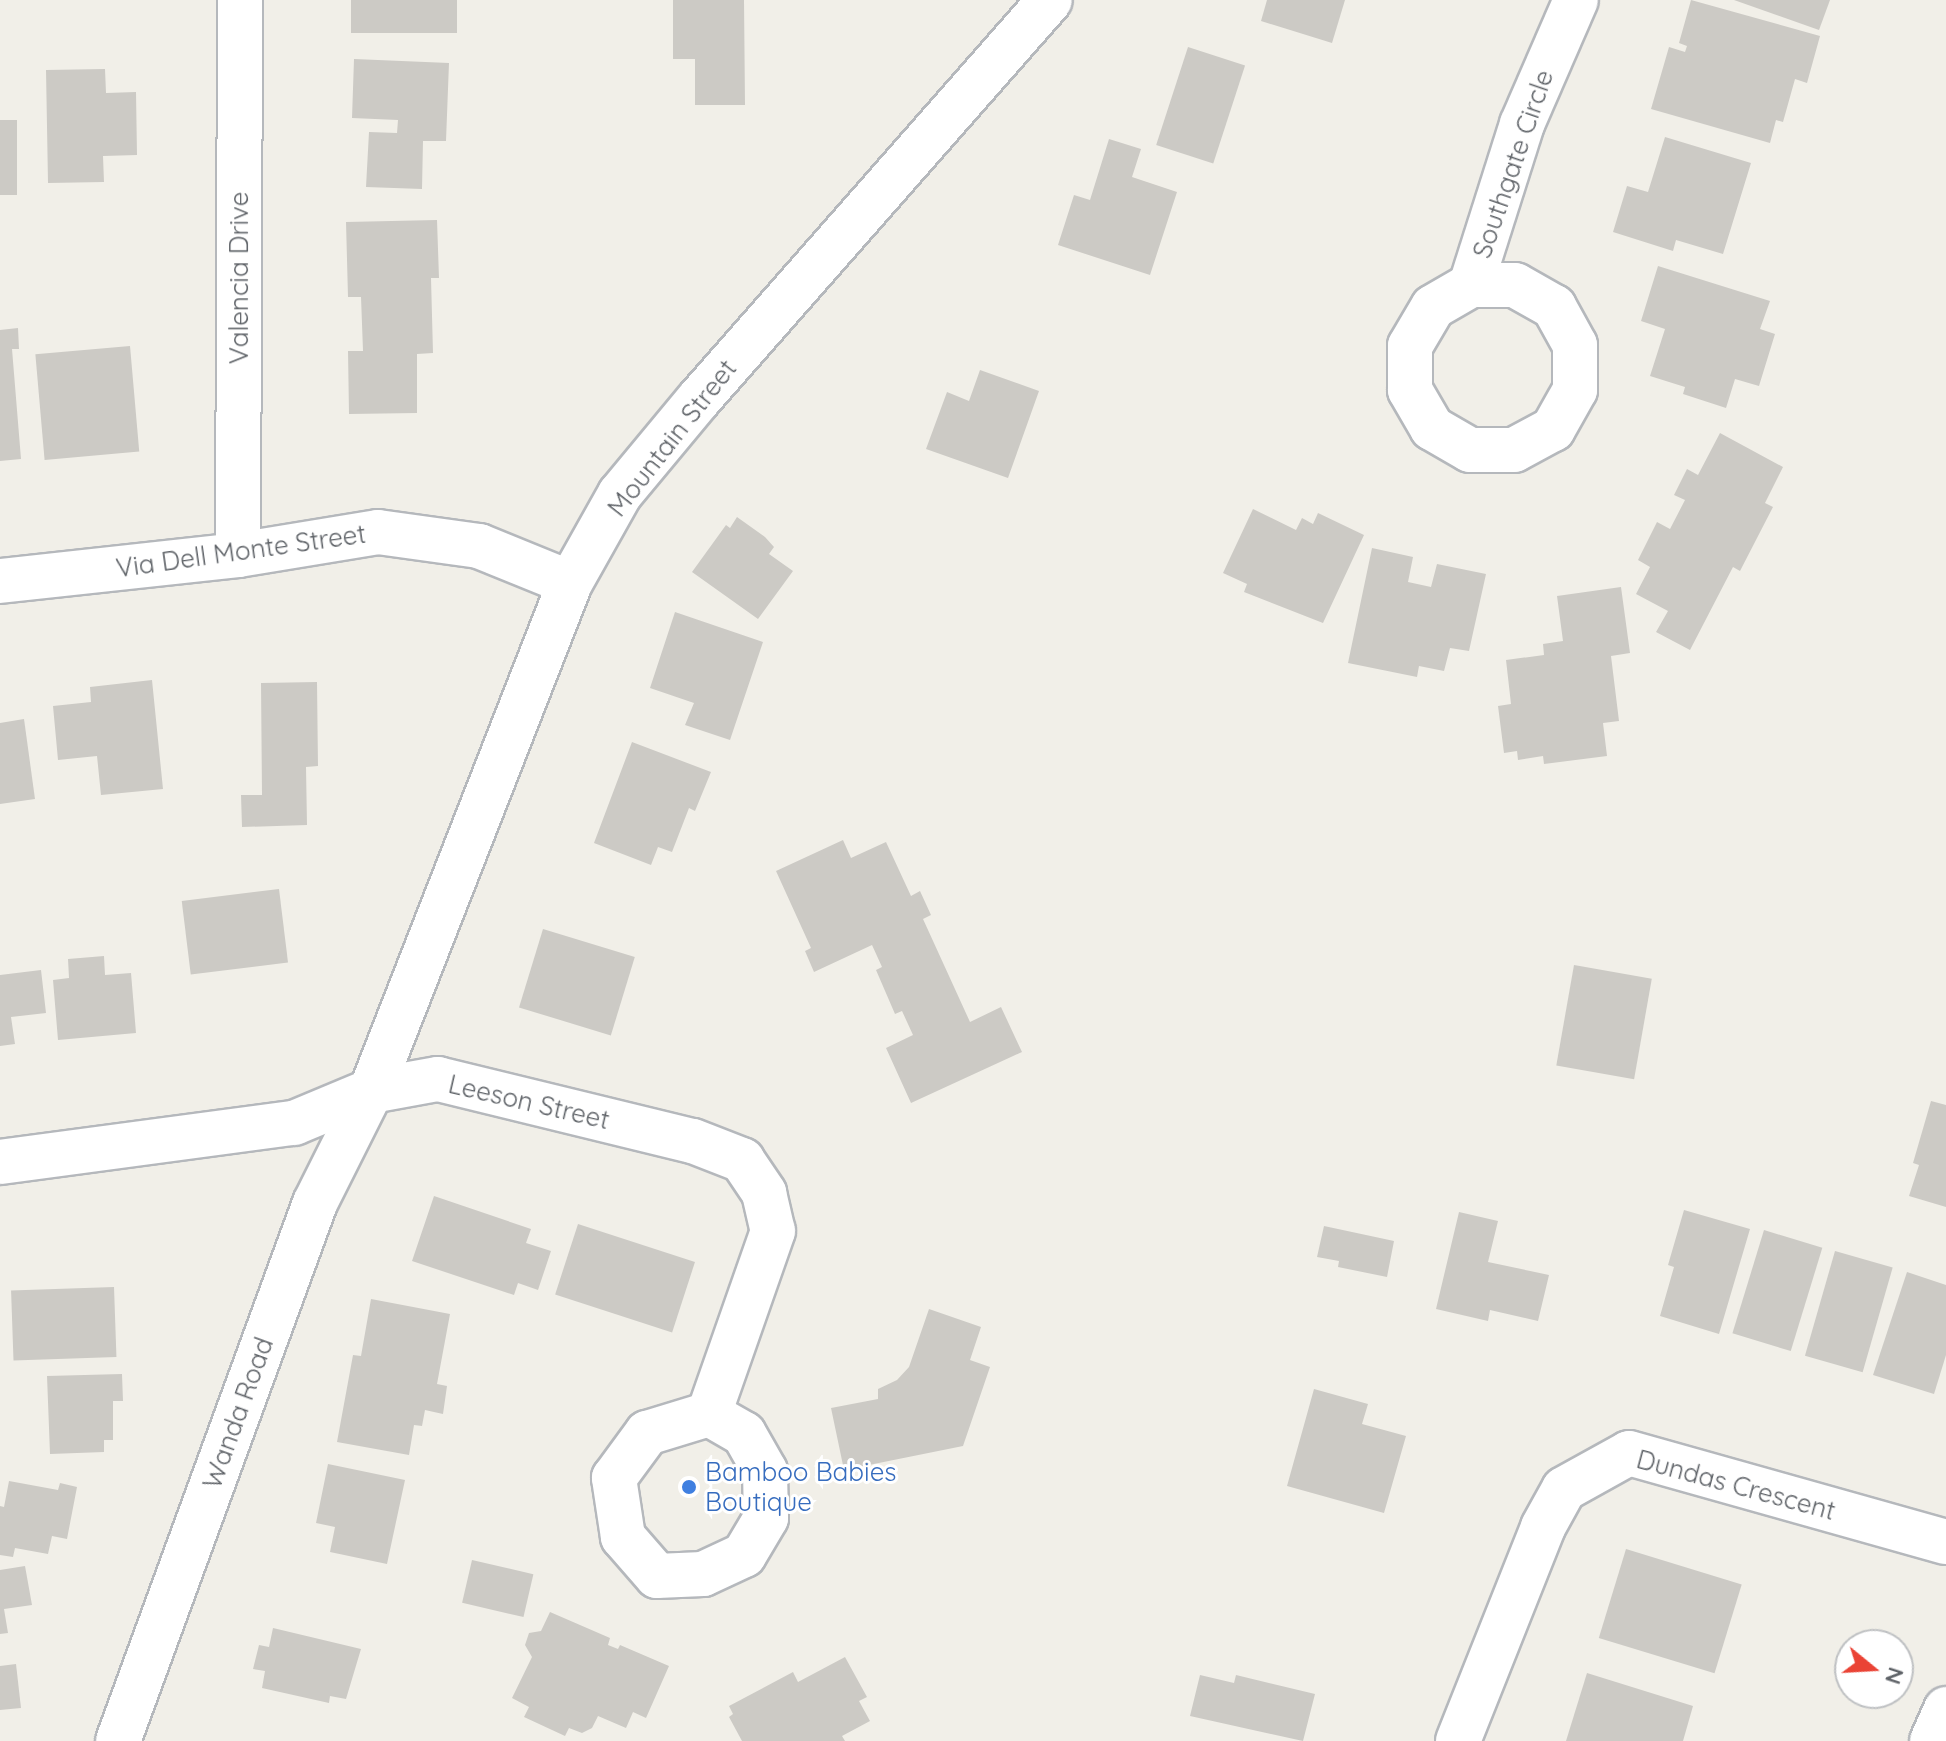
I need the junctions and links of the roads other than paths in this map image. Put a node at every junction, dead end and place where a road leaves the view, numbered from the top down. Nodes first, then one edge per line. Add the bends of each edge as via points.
1 (240, 0) edge
2 (1050, 0) edge
3 (1576, 0) edge
4 (1471, 285) dead end
5 (238, 555) junction
6 (0, 581) edge
7 (570, 583) junction
8 (371, 1091) junction
9 (0, 1162) edge
10 (709, 1414) dead end
11 (1946, 1542) edge
12 (1946, 1709) edge
13 (118, 1741) edge
14 (1458, 1741) edge
15 (1932, 1741) edge

1 - 5 street, Valencia Drive
2 - 7 street, Mountain Street via 620,494
3 - 4 street, Southgate Circle via 1522,124
5 - 6 street, Via Dell Monte Street
5 - 7 street, Via Dell Monte Street via 378,532 479,546
7 - 8 street, Mountain Street
8 - 9 street, Leeson Street via 294,1123
8 - 10 street, Leeson Street via 438,1079 693,1141 742,1160 764,1193 773,1231
8 - 13 street, Wanda Road via 315,1203
11 - 14 street, Dundas Crescent via 1629,1453 1564,1489 1543,1527
12 - 15 street

